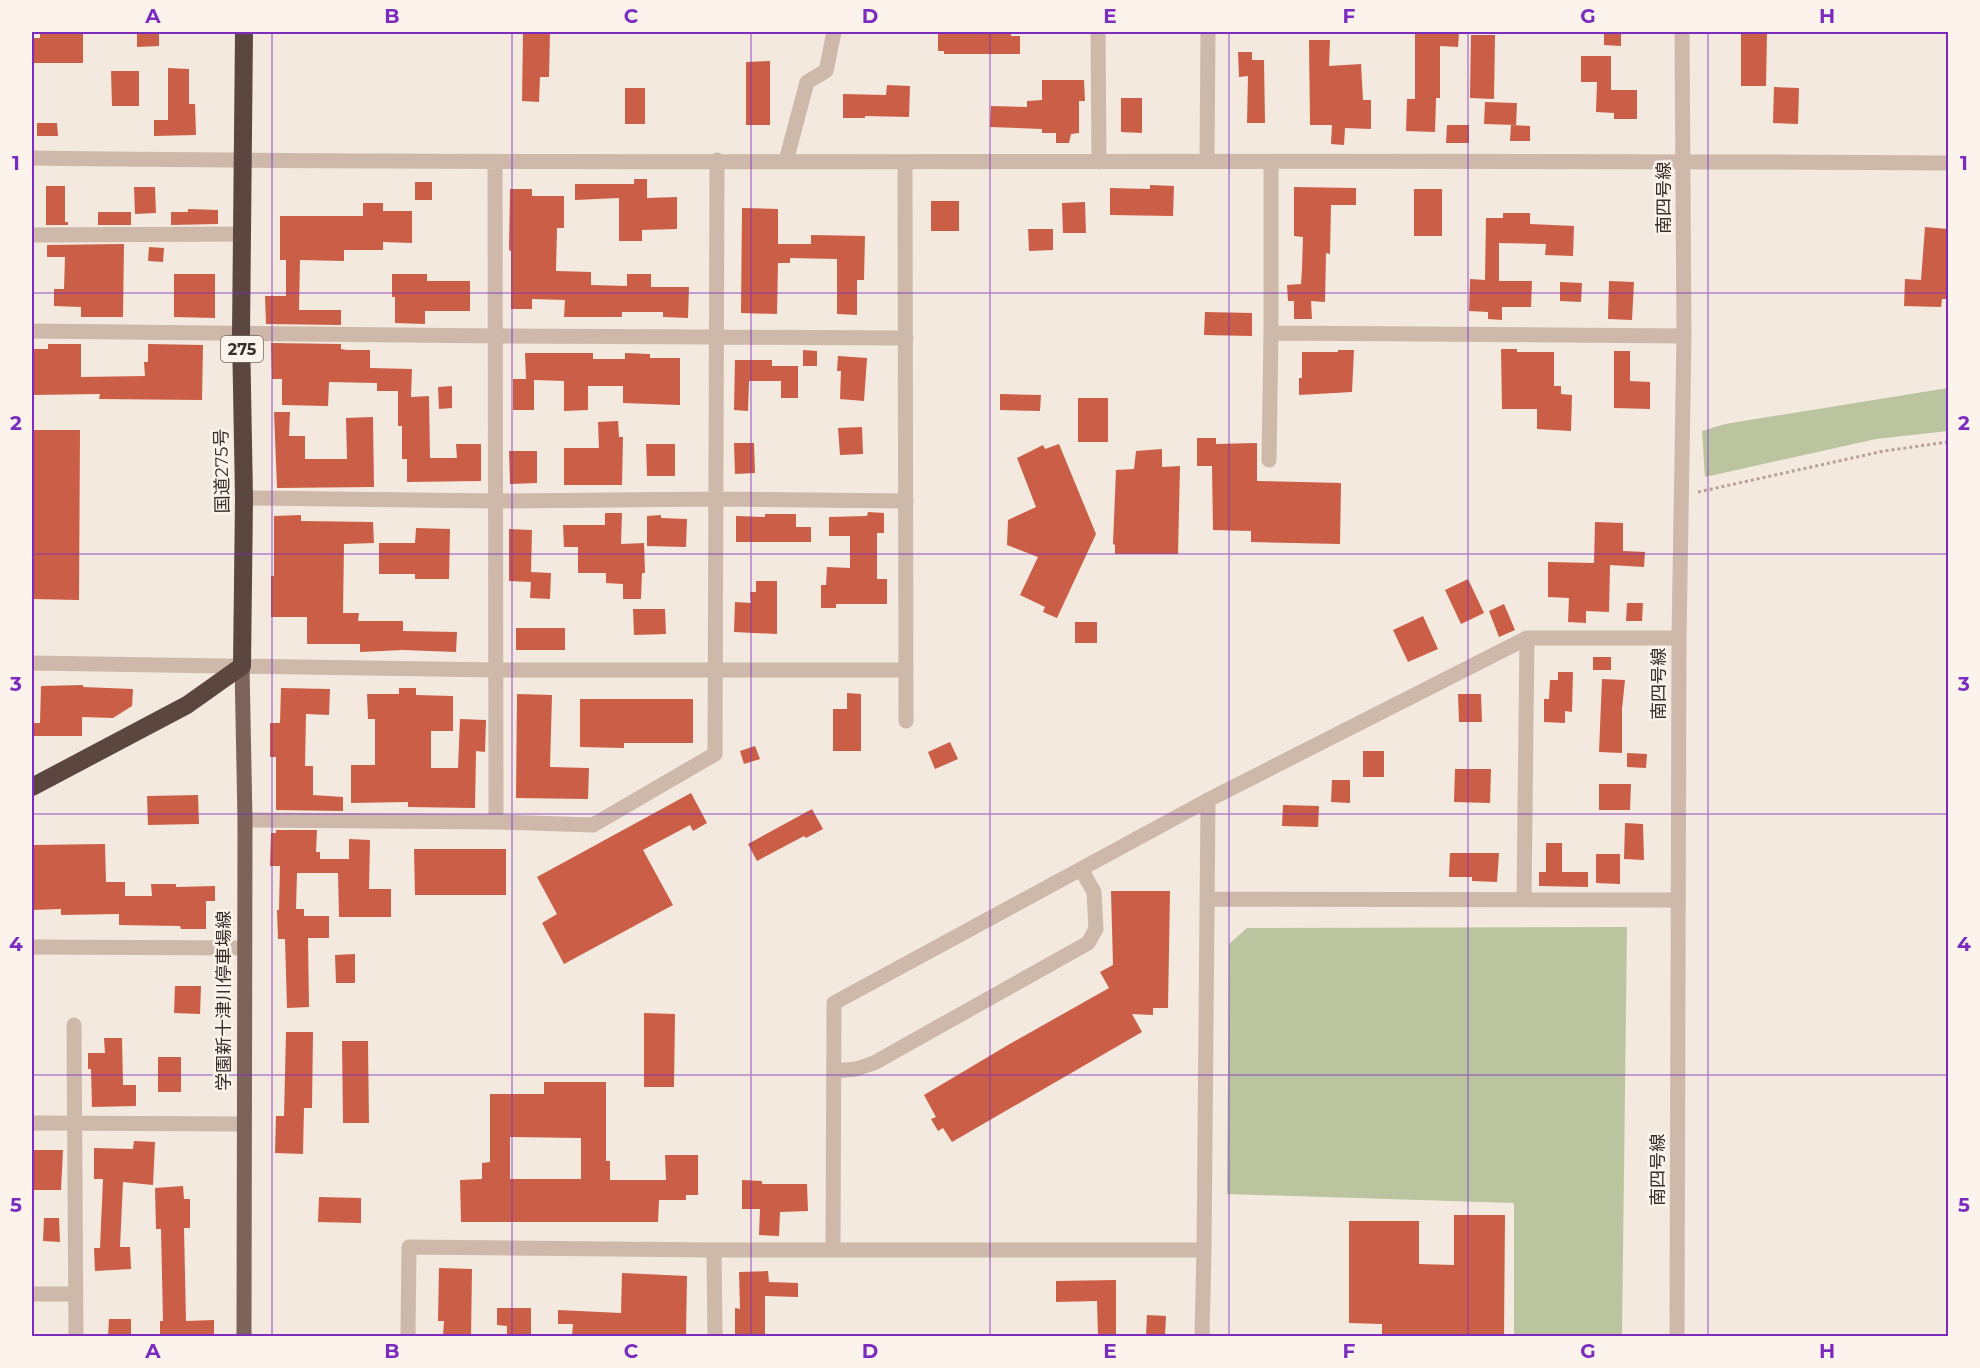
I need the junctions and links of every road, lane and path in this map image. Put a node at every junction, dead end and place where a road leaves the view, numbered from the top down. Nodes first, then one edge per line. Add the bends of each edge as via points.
1 (244, 32) edge
2 (834, 32) edge
3 (1098, 32) edge
4 (1208, 32) edge
5 (1682, 32) edge
6 (32, 158) edge
7 (717, 160) junction
8 (243, 161) junction
9 (786, 161) junction
10 (1207, 161) junction
11 (1684, 161) junction
12 (495, 162) junction
13 (1099, 162) junction
14 (1271, 162) junction
15 (905, 163) junction
16 (1948, 164) edge
17 (243, 234) junction
18 (32, 235) edge
19 (32, 331) edge
20 (1271, 333) junction
21 (242, 334) junction
22 (496, 336) junction
23 (1684, 336) junction
24 (716, 337) junction
25 (906, 338) junction
26 (1948, 442) edge
27 (1269, 460) dead end
28 (1681, 496) junction
29 (244, 498) junction
30 (716, 499) junction
31 (496, 501) junction
32 (906, 501) junction
33 (1527, 638) junction
34 (1679, 638) junction
35 (32, 663) edge
36 (242, 666) junction
37 (496, 670) junction
38 (716, 670) junction
39 (904, 670) junction
40 (906, 721) dead end
41 (32, 787) edge
42 (1208, 800) junction
43 (245, 820) junction
44 (496, 822) junction
45 (1082, 869) junction
46 (1208, 899) junction
47 (1524, 899) junction
48 (1678, 900) junction
49 (32, 947) edge
50 (243, 948) junction
51 (74, 1025) dead end
52 (834, 1071) junction
53 (32, 1123) edge
54 (73, 1123) junction
55 (243, 1124) junction
56 (714, 1250) junction
57 (833, 1250) junction
58 (1204, 1250) junction
59 (32, 1294) edge
60 (76, 1294) junction
61 (76, 1336) edge
62 (244, 1336) edge
63 (408, 1336) edge
64 (715, 1336) edge
65 (1202, 1336) edge
66 (1677, 1336) edge

1 - 8 highway, 国道275号 / 275
2 - 9 street via 826,71 807,82
3 - 13 street
4 - 10 street
5 - 11 street, 南四号線
6 - 8 street
7 - 9 street
7 - 12 street
7 - 24 street
8 - 12 street
8 - 17 highway, 国道275号 / 275
9 - 15 street
10 - 13 street
10 - 14 street
11 - 14 street
11 - 16 street
11 - 23 street, 南四号線
12 - 22 street
13 - 15 street
14 - 20 street
15 - 25 street
17 - 18 street
17 - 21 highway, 国道275号 / 275
19 - 21 street
20 - 23 street
20 - 27 street
21 - 22 street
21 - 29 highway, 国道275号 / 275
22 - 24 street
22 - 31 street
23 - 28 street, 南四号線
24 - 25 street
24 - 30 street
25 - 32 street
26 - 28 path
28 - 34 street, 南四号線
29 - 31 street
29 - 36 highway, 国道275号 / 275
30 - 31 street
30 - 32 street
30 - 38 street
31 - 37 street
32 - 39 street
33 - 34 street
33 - 42 street
33 - 47 street
34 - 48 street, 南四号線
35 - 36 street
36 - 37 street
36 - 41 highway via 187,705
36 - 43 main road, 学園新十津川停車場線
37 - 38 street
37 - 44 street
38 - 39 street
38 - 44 street via 715,754 593,825
39 - 40 street
42 - 45 street
42 - 46 street
43 - 44 street
43 - 50 main road, 学園新十津川停車場線
45 - 52 street via 834,1004
45 - 52 street via 1094,892 1096,929 1088,943 874,1063
46 - 47 street
46 - 58 street
47 - 48 street
48 - 66 street, 南四号線
49 - 50 street
50 - 55 main road, 学園新十津川停車場線
51 - 54 street
52 - 57 street
53 - 54 street
54 - 55 street
54 - 60 street
55 - 62 main road, 学園新十津川停車場線
56 - 57 street
56 - 63 street via 409,1246
56 - 64 street
57 - 58 street
58 - 65 street
59 - 60 street
60 - 61 street

